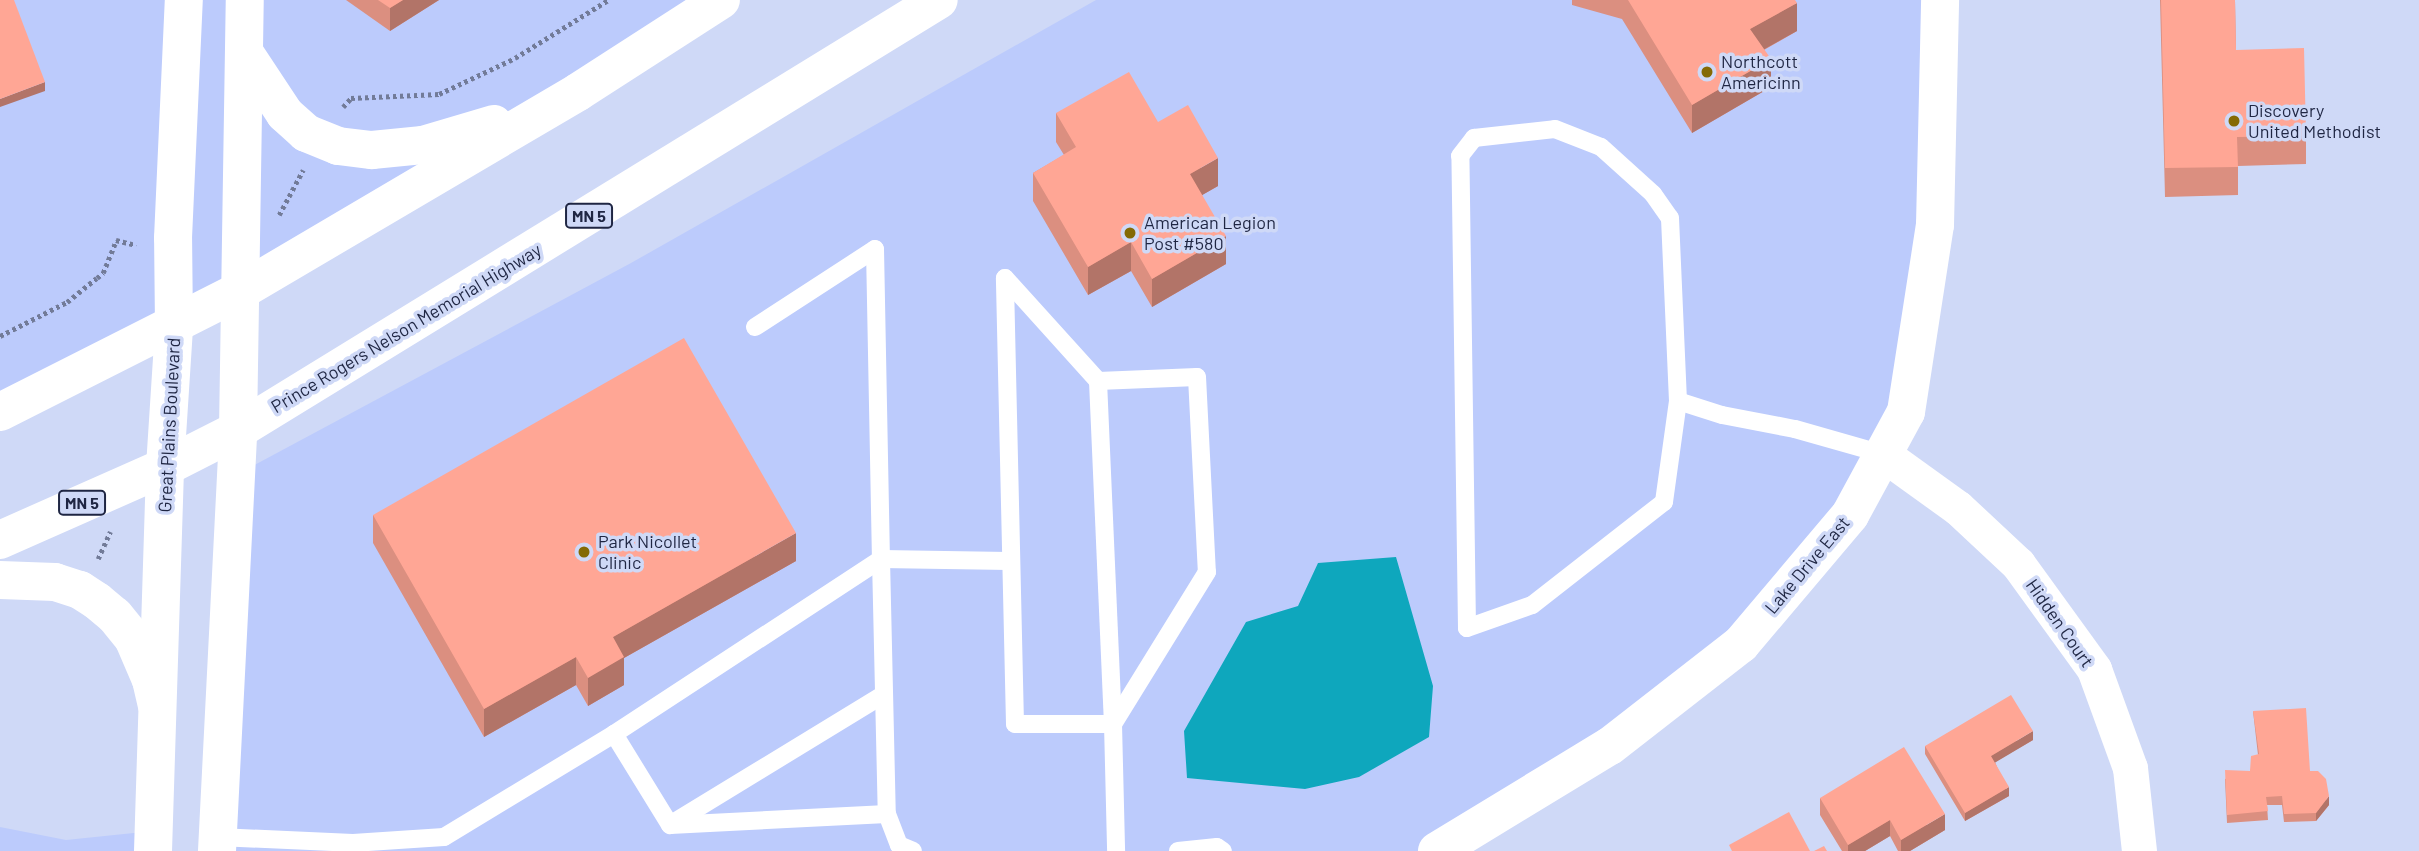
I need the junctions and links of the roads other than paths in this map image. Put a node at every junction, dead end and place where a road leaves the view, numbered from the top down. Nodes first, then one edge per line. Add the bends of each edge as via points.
1 (184, 0) edge
2 (245, 0) edge
3 (721, 0) edge
4 (939, 0) edge
5 (1940, 0) edge
6 (244, 52) junction
7 (578, 92) junction
8 (242, 290) junction
9 (174, 327) junction
10 (755, 327) dead end
11 (1098, 382) junction
12 (1678, 401) junction
13 (0, 412) edge
14 (237, 430) junction
15 (1883, 454) junction
16 (165, 467) junction
17 (0, 540) edge
18 (881, 559) junction
19 (1009, 561) junction
20 (0, 580) edge
21 (884, 694) junction
22 (158, 705) junction
23 (1113, 724) junction
24 (614, 734) junction
25 (887, 814) junction
26 (670, 825) junction
27 (218, 844) edge
28 (353, 847) edge
29 (153, 851) edge
30 (913, 851) edge
31 (1116, 851) edge
32 (1178, 851) edge
33 (1223, 851) edge
34 (1437, 851) edge
35 (2139, 851) edge

1 - 9 street, Great Plains Boulevard via 173,238
2 - 6 street
3 - 7 street
4 - 14 street, Prince Rogers Nelson Memorial Highway / MN 5
5 - 15 street, Lake Drive East via 1935,225 1906,412
6 - 7 street via 274,102 306,133 338,146 372,150 423,145 479,130
6 - 8 street
7 - 8 street
8 - 9 street
8 - 14 street
9 - 13 street
9 - 16 street, Great Plains Boulevard
10 - 18 lane via 875,249
11 - 19 lane via 1004,278
11 - 23 lane
11 - 23 lane via 1197,377 1207,572
12 - 12 lane via 1670,218 1653,194 1601,147 1555,129 1474,138 1460,156 1467,628 1532,605 1664,502
12 - 15 lane
14 - 16 street, Prince Rogers Nelson Memorial Highway / MN 5
14 - 27 street
15 - 34 street, Lake Drive East via 1850,515 1741,643 1610,746
15 - 35 street, Hidden Court via 1958,508 2018,564 2094,670 2130,768
16 - 17 street, Prince Rogers Nelson Memorial Highway / MN 5
16 - 22 street, Great Plains Boulevard
18 - 19 lane
18 - 21 lane
18 - 24 lane
19 - 23 lane via 1014,724
20 - 22 street via 55,582 80,590 115,615 132,638
21 - 25 lane
21 - 26 lane
22 - 29 street, Great Plains Boulevard
23 - 31 lane
24 - 26 lane
24 - 28 lane via 444,837
25 - 26 lane
25 - 30 lane via 899,845
27 - 28 lane
32 - 33 lane via 1217,846

